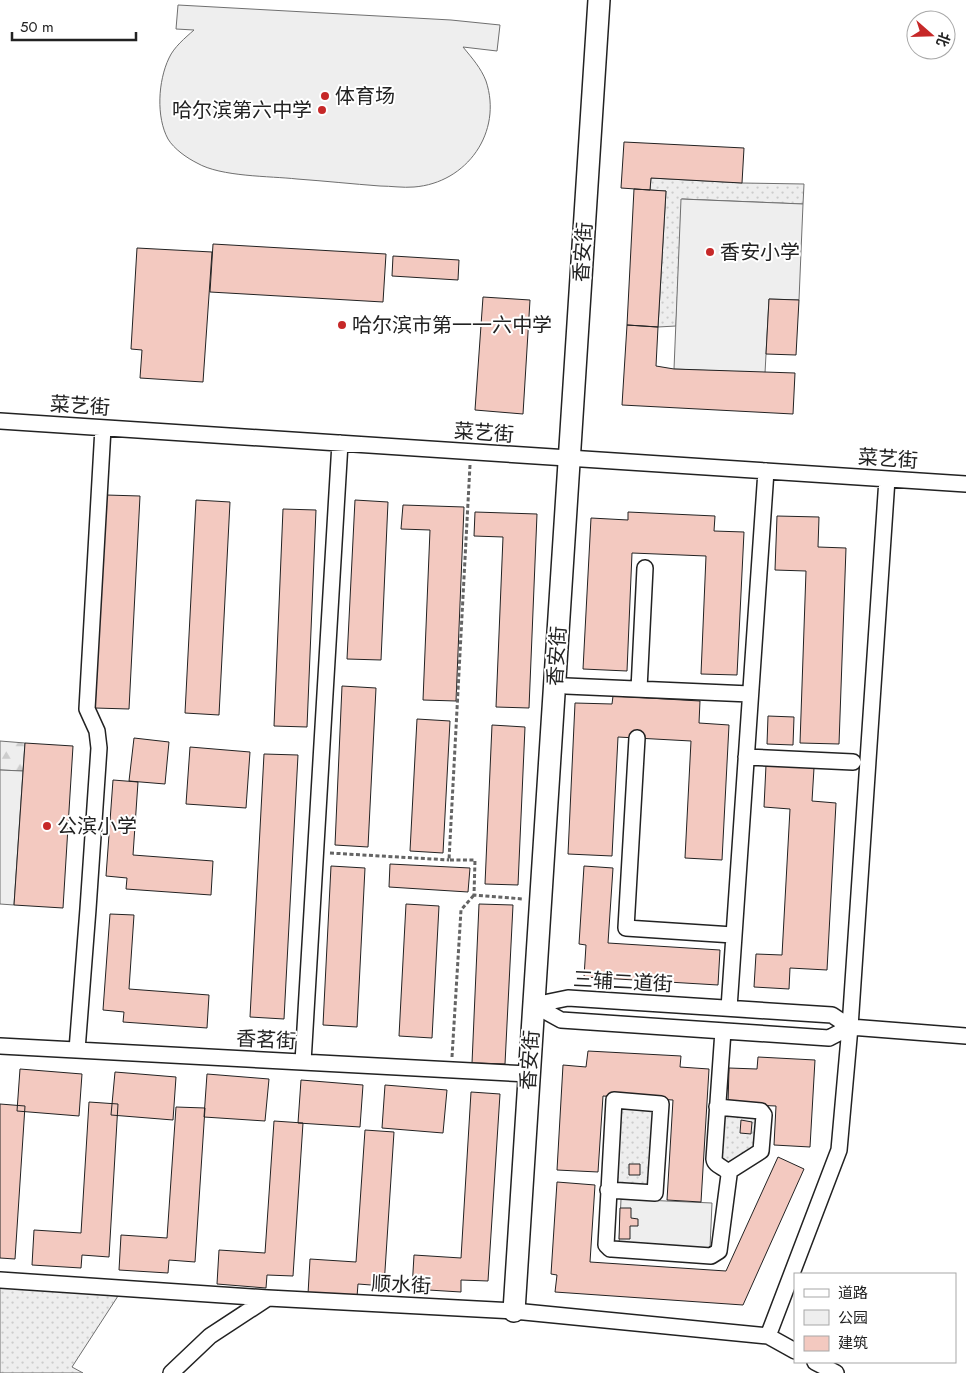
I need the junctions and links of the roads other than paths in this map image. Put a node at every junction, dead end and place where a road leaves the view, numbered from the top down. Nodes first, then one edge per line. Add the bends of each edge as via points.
1 (599, 0) edge
2 (0, 421) edge
3 (103, 428) junction
4 (340, 443) junction
5 (569, 458) junction
6 (766, 471) junction
7 (887, 479) junction
8 (966, 484) edge
9 (645, 568) dead end
10 (566, 686) dead end
11 (638, 689) junction
12 (750, 694) junction
13 (637, 738) dead end
14 (746, 757) junction
15 (853, 762) dead end
16 (733, 935) junction
17 (534, 1005) junction
18 (729, 1008) junction
19 (850, 1027) junction
20 (723, 1031) junction
21 (966, 1036) edge
22 (0, 1046) edge
23 (77, 1050) junction
24 (303, 1062) junction
25 (529, 1074) junction
26 (717, 1107) junction
27 (728, 1172) junction
28 (608, 1190) junction
29 (0, 1280) edge
30 (268, 1298) junction
31 (514, 1311) junction
32 (768, 1336) junction
33 (794, 1350) edge
34 (817, 1363) edge
35 (171, 1373) edge
36 (836, 1373) edge

1 - 5 street, 香安街
2 - 3 street, 菜艺街
3 - 4 street, 菜艺街
3 - 23 street via 87,709 97,731 99,748
4 - 5 street, 菜艺街
4 - 24 street
5 - 6 street, 菜艺街
5 - 17 street, 香安街
6 - 7 street, 菜艺街
6 - 12 street
7 - 8 street, 菜艺街
7 - 19 street
9 - 11 street
10 - 11 street
11 - 12 street
12 - 14 street
13 - 16 street via 626,928
14 - 15 street
14 - 16 street
16 - 18 street
17 - 18 street, 三辅二道街 via 568,998
17 - 20 street, 三辅二道街 via 561,1020
17 - 25 street, 香安街
18 - 19 street, 三辅二道街 via 832,1015
19 - 20 street, 三辅二道街 via 829,1038
19 - 21 street, 三辅二道街
19 - 32 street via 839,1150
20 - 26 street
22 - 23 street, 香茗街
23 - 24 street, 香茗街
24 - 25 street, 香茗街
25 - 31 street, 香安街
26 - 27 street via 714,1160
26 - 27 street via 760,1111 764,1115 761,1151
27 - 28 street via 720,1247 711,1256 610,1249 606,1242
28 - 28 street via 614,1100 661,1104 655,1193
29 - 30 street, 顺水街
30 - 31 street, 顺水街
30 - 35 street via 210,1336
31 - 32 street, 顺水街
32 - 33 street, 顺水街
34 - 36 street

